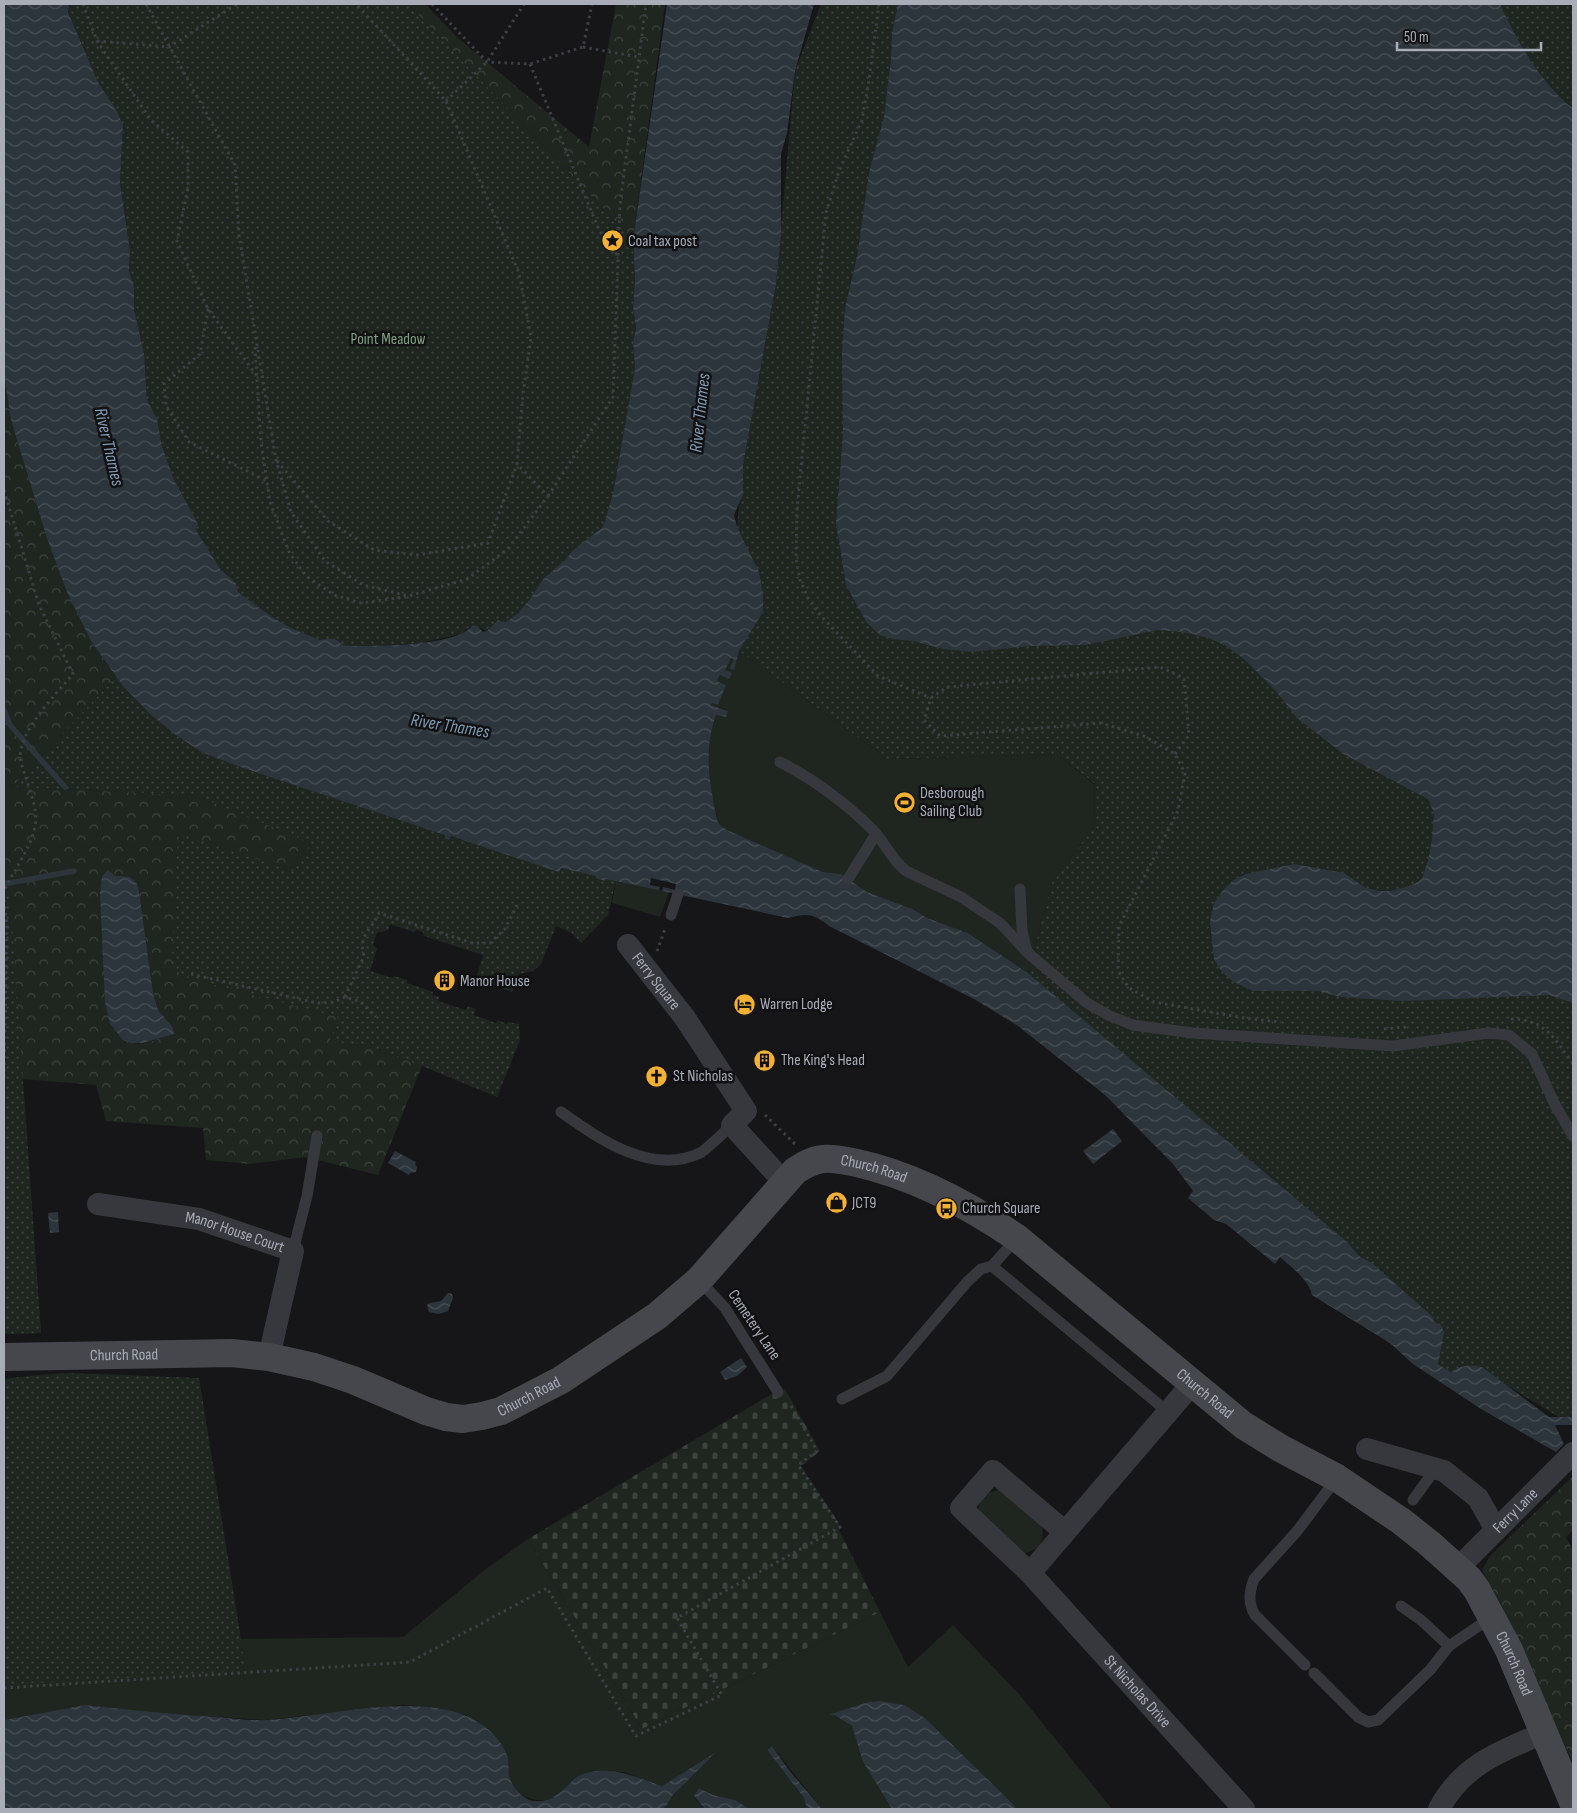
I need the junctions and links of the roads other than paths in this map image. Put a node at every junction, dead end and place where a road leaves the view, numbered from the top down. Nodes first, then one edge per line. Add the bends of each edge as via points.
1 (780, 762) dead end
2 (876, 834) junction
3 (848, 879) dead end
4 (1020, 889) dead end
5 (678, 894) dead end
6 (671, 915) dead end
7 (628, 945) dead end
8 (1028, 953) junction
9 (561, 1112) dead end
10 (732, 1125) junction
11 (317, 1136) dead end
12 (1573, 1136) edge
13 (784, 1182) junction
14 (98, 1204) dead end
15 (1017, 1238) junction
16 (293, 1251) junction
17 (992, 1266) junction
18 (699, 1280) junction
19 (4, 1357) edge
20 (268, 1357) junction
21 (1192, 1384) junction
22 (778, 1392) road end
23 (842, 1399) dead end
24 (1168, 1412) junction
25 (1367, 1449) dead end
26 (1573, 1453) edge
27 (1436, 1468) junction
28 (1337, 1478) junction
29 (1413, 1500) dead end
30 (1496, 1530) junction
31 (1065, 1532) junction
32 (1458, 1568) junction
33 (1030, 1573) junction
34 (1401, 1606) dead end
35 (1492, 1617) junction
36 (1449, 1646) junction
37 (1544, 1733) junction
38 (1573, 1802) edge
39 (1244, 1809) edge
40 (1439, 1809) edge

1 - 2 lane via 808,777
2 - 3 lane
2 - 8 lane via 906,872 960,897 1000,924
4 - 8 lane via 1022,931
5 - 6 lane
7 - 10 street, Ferry Square via 685,1018 746,1111
8 - 12 lane via 1087,1003 1133,1025 1193,1033 1393,1046 1488,1033 1509,1035 1532,1054
9 - 10 lane via 627,1152 648,1158 678,1160 701,1152
10 - 13 street
11 - 16 lane
13 - 15 street, Church Road via 809,1162 823,1159 870,1166 903,1176 964,1204
13 - 18 street, Church Road
14 - 16 street, Manor House Court via 199,1219
15 - 17 lane
15 - 21 street, Church Road
16 - 20 street, Manor House Court
17 - 23 lane via 981,1269 967,1282 887,1376
17 - 24 lane
18 - 20 street, Church Road via 657,1316 561,1380 500,1411 482,1416 463,1419 426,1412 353,1380
18 - 22 lane, Cemetery Lane via 726,1308
19 - 20 street, Church Road via 232,1352
21 - 24 street
21 - 28 street, Church Road via 1243,1425
24 - 31 street
25 - 27 street
26 - 30 street, Ferry Lane
27 - 29 lane
27 - 30 street via 1478,1498
28 - 32 street, Church Road via 1401,1521
28 - 36 lane via 1298,1530 1254,1579 1250,1608 1358,1717 1368,1722 1378,1720 1430,1670
30 - 32 street, Ferry Lane
31 - 33 street
31 - 33 street, St Nicholas Drive via 993,1471 961,1508
32 - 35 street, Church Road via 1477,1590
33 - 39 street, St Nicholas Drive
34 - 36 lane
35 - 36 lane
35 - 37 street, Church Road
37 - 38 street, Church Road
37 - 40 street via 1478,1765 1450,1792

